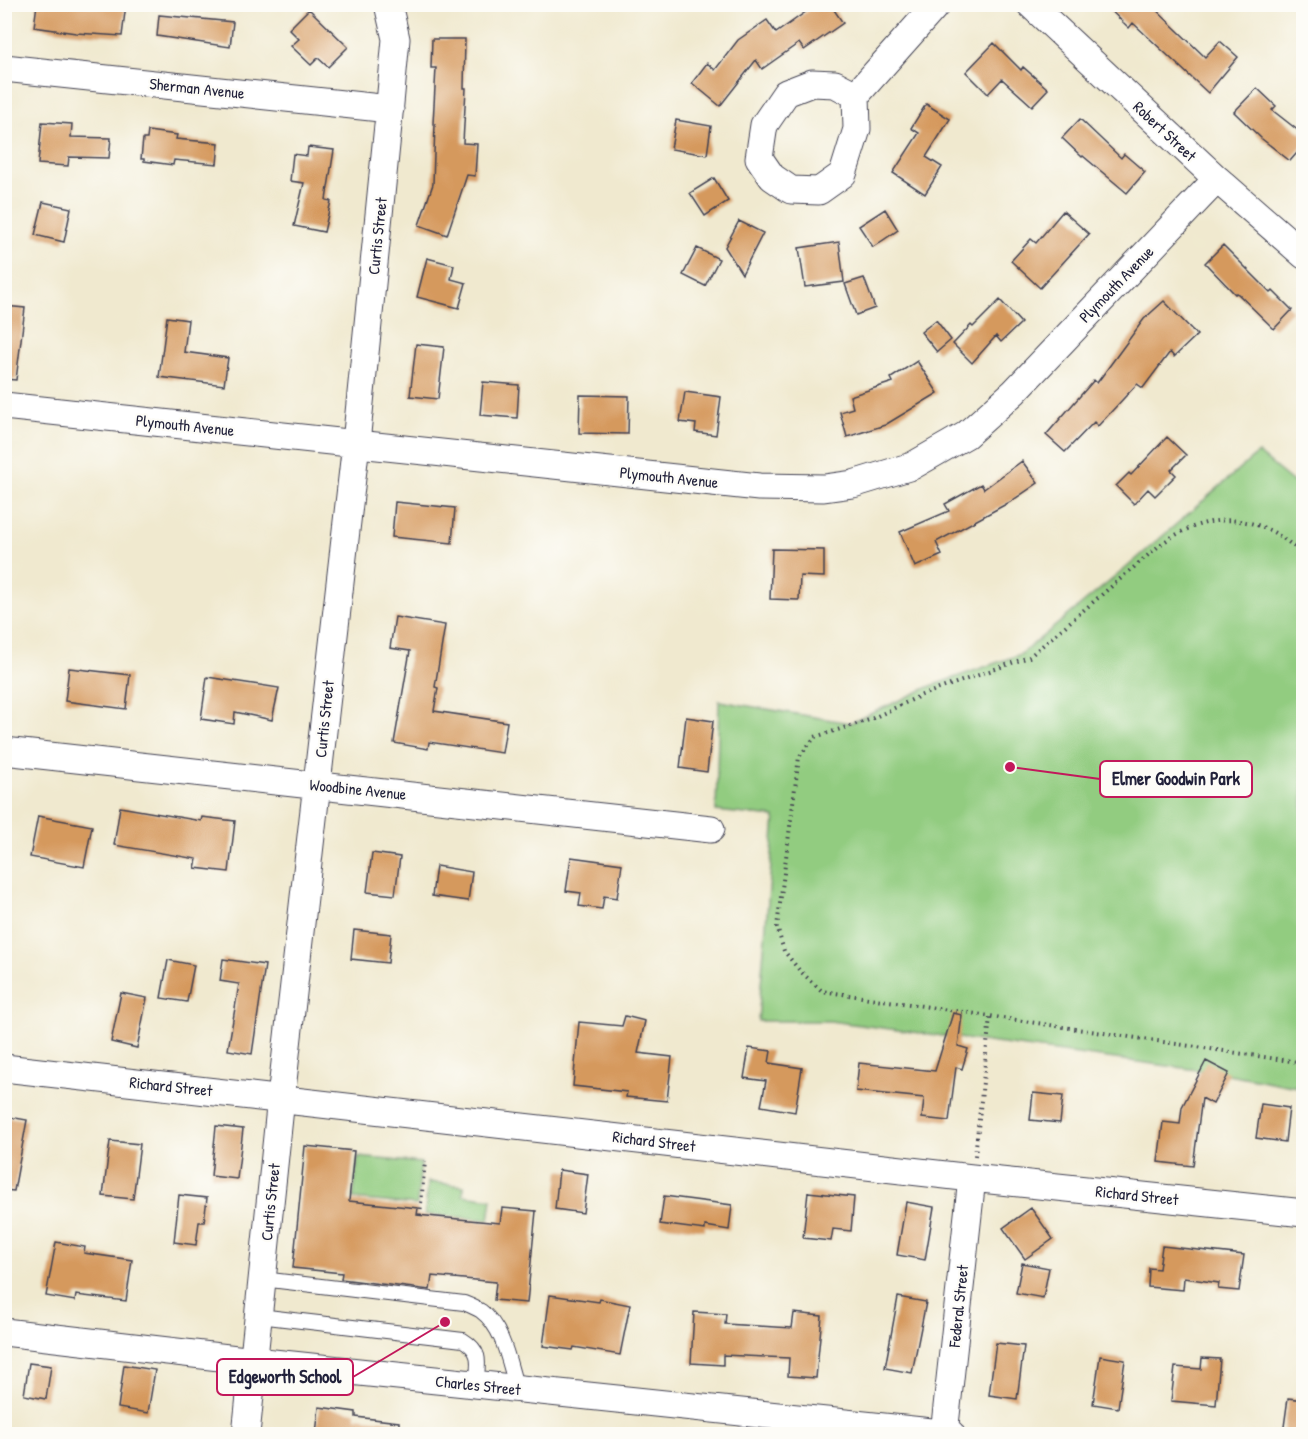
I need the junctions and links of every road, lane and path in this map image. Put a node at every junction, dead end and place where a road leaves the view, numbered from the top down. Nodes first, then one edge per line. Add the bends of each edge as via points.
1 (388, 4) edge
2 (937, 4) edge
3 (1030, 4) edge
4 (4, 68) edge
5 (856, 95) dead end
6 (390, 109) junction
7 (1217, 179) junction
8 (1304, 255) edge
9 (4, 406) edge
10 (356, 443) junction
11 (1304, 554) edge
12 (4, 751) edge
13 (317, 784) junction
14 (711, 829) dead end
15 (990, 1017) junction
16 (1304, 1063) edge
17 (4, 1068) edge
18 (281, 1098) junction
19 (425, 1161) dead end
20 (972, 1178) junction
21 (1304, 1213) edge
22 (420, 1215) dead end
23 (262, 1279) junction
24 (258, 1316) junction
25 (4, 1332) edge
26 (254, 1361) junction
27 (476, 1384) junction
28 (517, 1389) junction
29 (246, 1434) edge
30 (946, 1434) edge

1 - 6 street, Curtis Street via 396,39
2 - 5 street
3 - 7 street, Robert Street
4 - 6 street, Sherman Avenue
6 - 10 street, Curtis Street
7 - 8 street, Robert Street
7 - 10 street, Plymouth Avenue via 1014,392 966,435 912,466 884,476 824,488 759,487
9 - 10 street, Plymouth Avenue
10 - 13 street, Curtis Street
11 - 15 path via 1273,532 1248,522 1199,523 1161,544 1029,657 815,737 799,757 777,927 784,951 822,991
12 - 13 street, Woodbine Avenue
13 - 14 street, Woodbine Avenue
13 - 18 street, Curtis Street
15 - 16 path
15 - 20 path
17 - 18 street, Richard Street
18 - 20 street, Richard Street
18 - 23 street, Curtis Street
19 - 22 path
20 - 21 street, Richard Street
20 - 30 street, Federal Street
23 - 24 street, Curtis Street
23 - 28 lane via 464,1303 493,1324
24 - 26 street, Curtis Street
24 - 27 lane via 463,1340 474,1346 478,1357
25 - 26 street, Charles Street
26 - 27 street, Charles Street
26 - 29 street, Curtis Street
27 - 28 street, Charles Street
28 - 30 street, Charles Street

